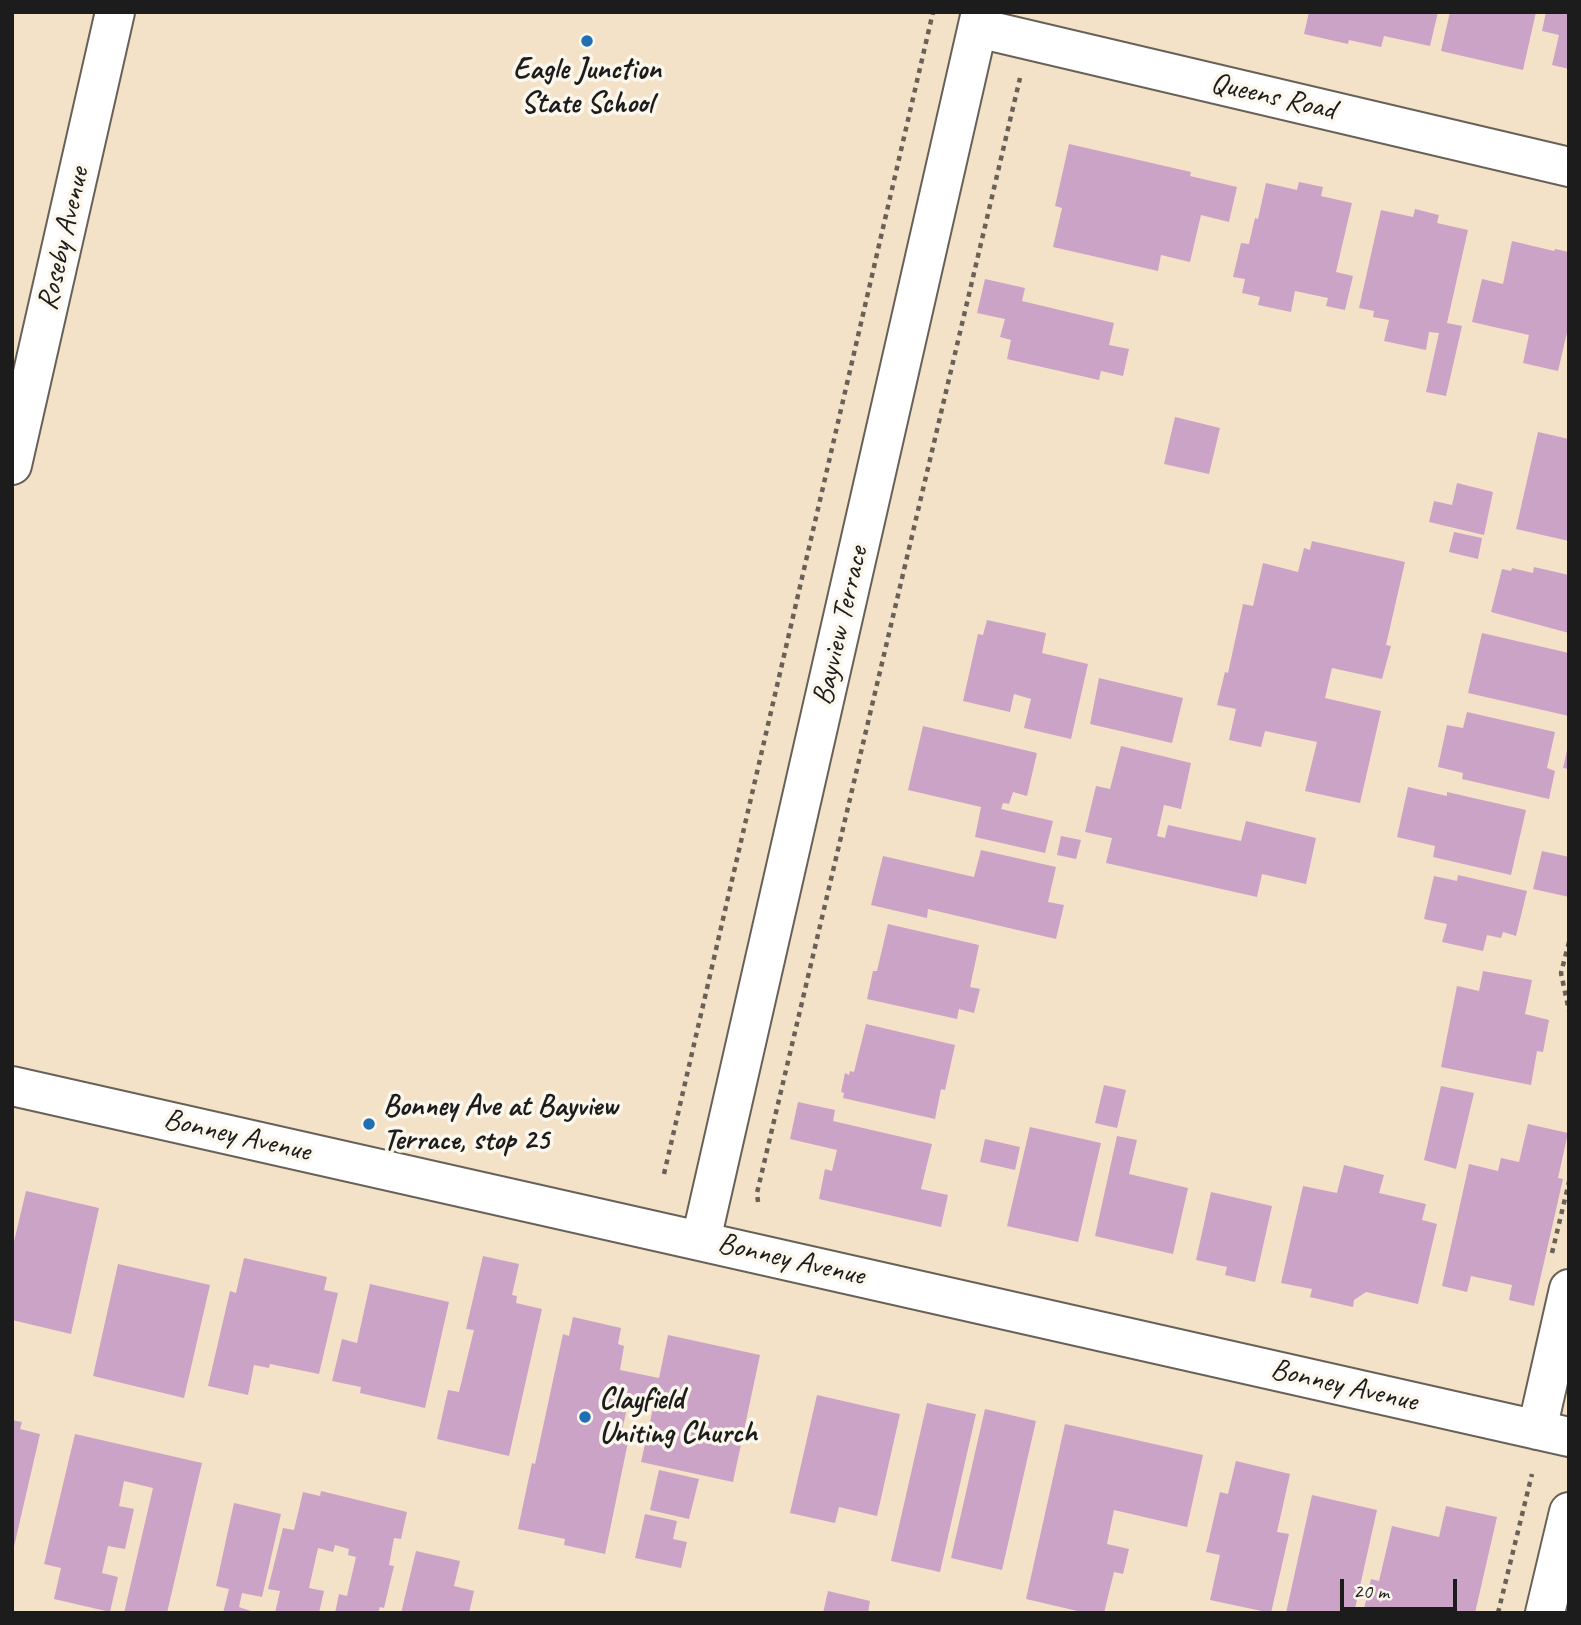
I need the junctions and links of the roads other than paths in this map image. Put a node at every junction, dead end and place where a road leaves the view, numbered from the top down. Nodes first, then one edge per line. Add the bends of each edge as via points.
1 (115, 12) edge
2 (979, 20) edge
3 (1569, 167) edge
4 (12, 465) edge
5 (12, 1086) edge
6 (701, 1240) junction
7 (1569, 1289) edge
8 (1553, 1433) edge
9 (1569, 1512) edge
10 (1545, 1613) edge

1 - 4 street, Roseby Avenue
2 - 3 street, Queens Road
2 - 6 street, Bayview Terrace
5 - 6 street, Bonney Avenue
6 - 8 street, Bonney Avenue
7 - 8 street
9 - 10 street

